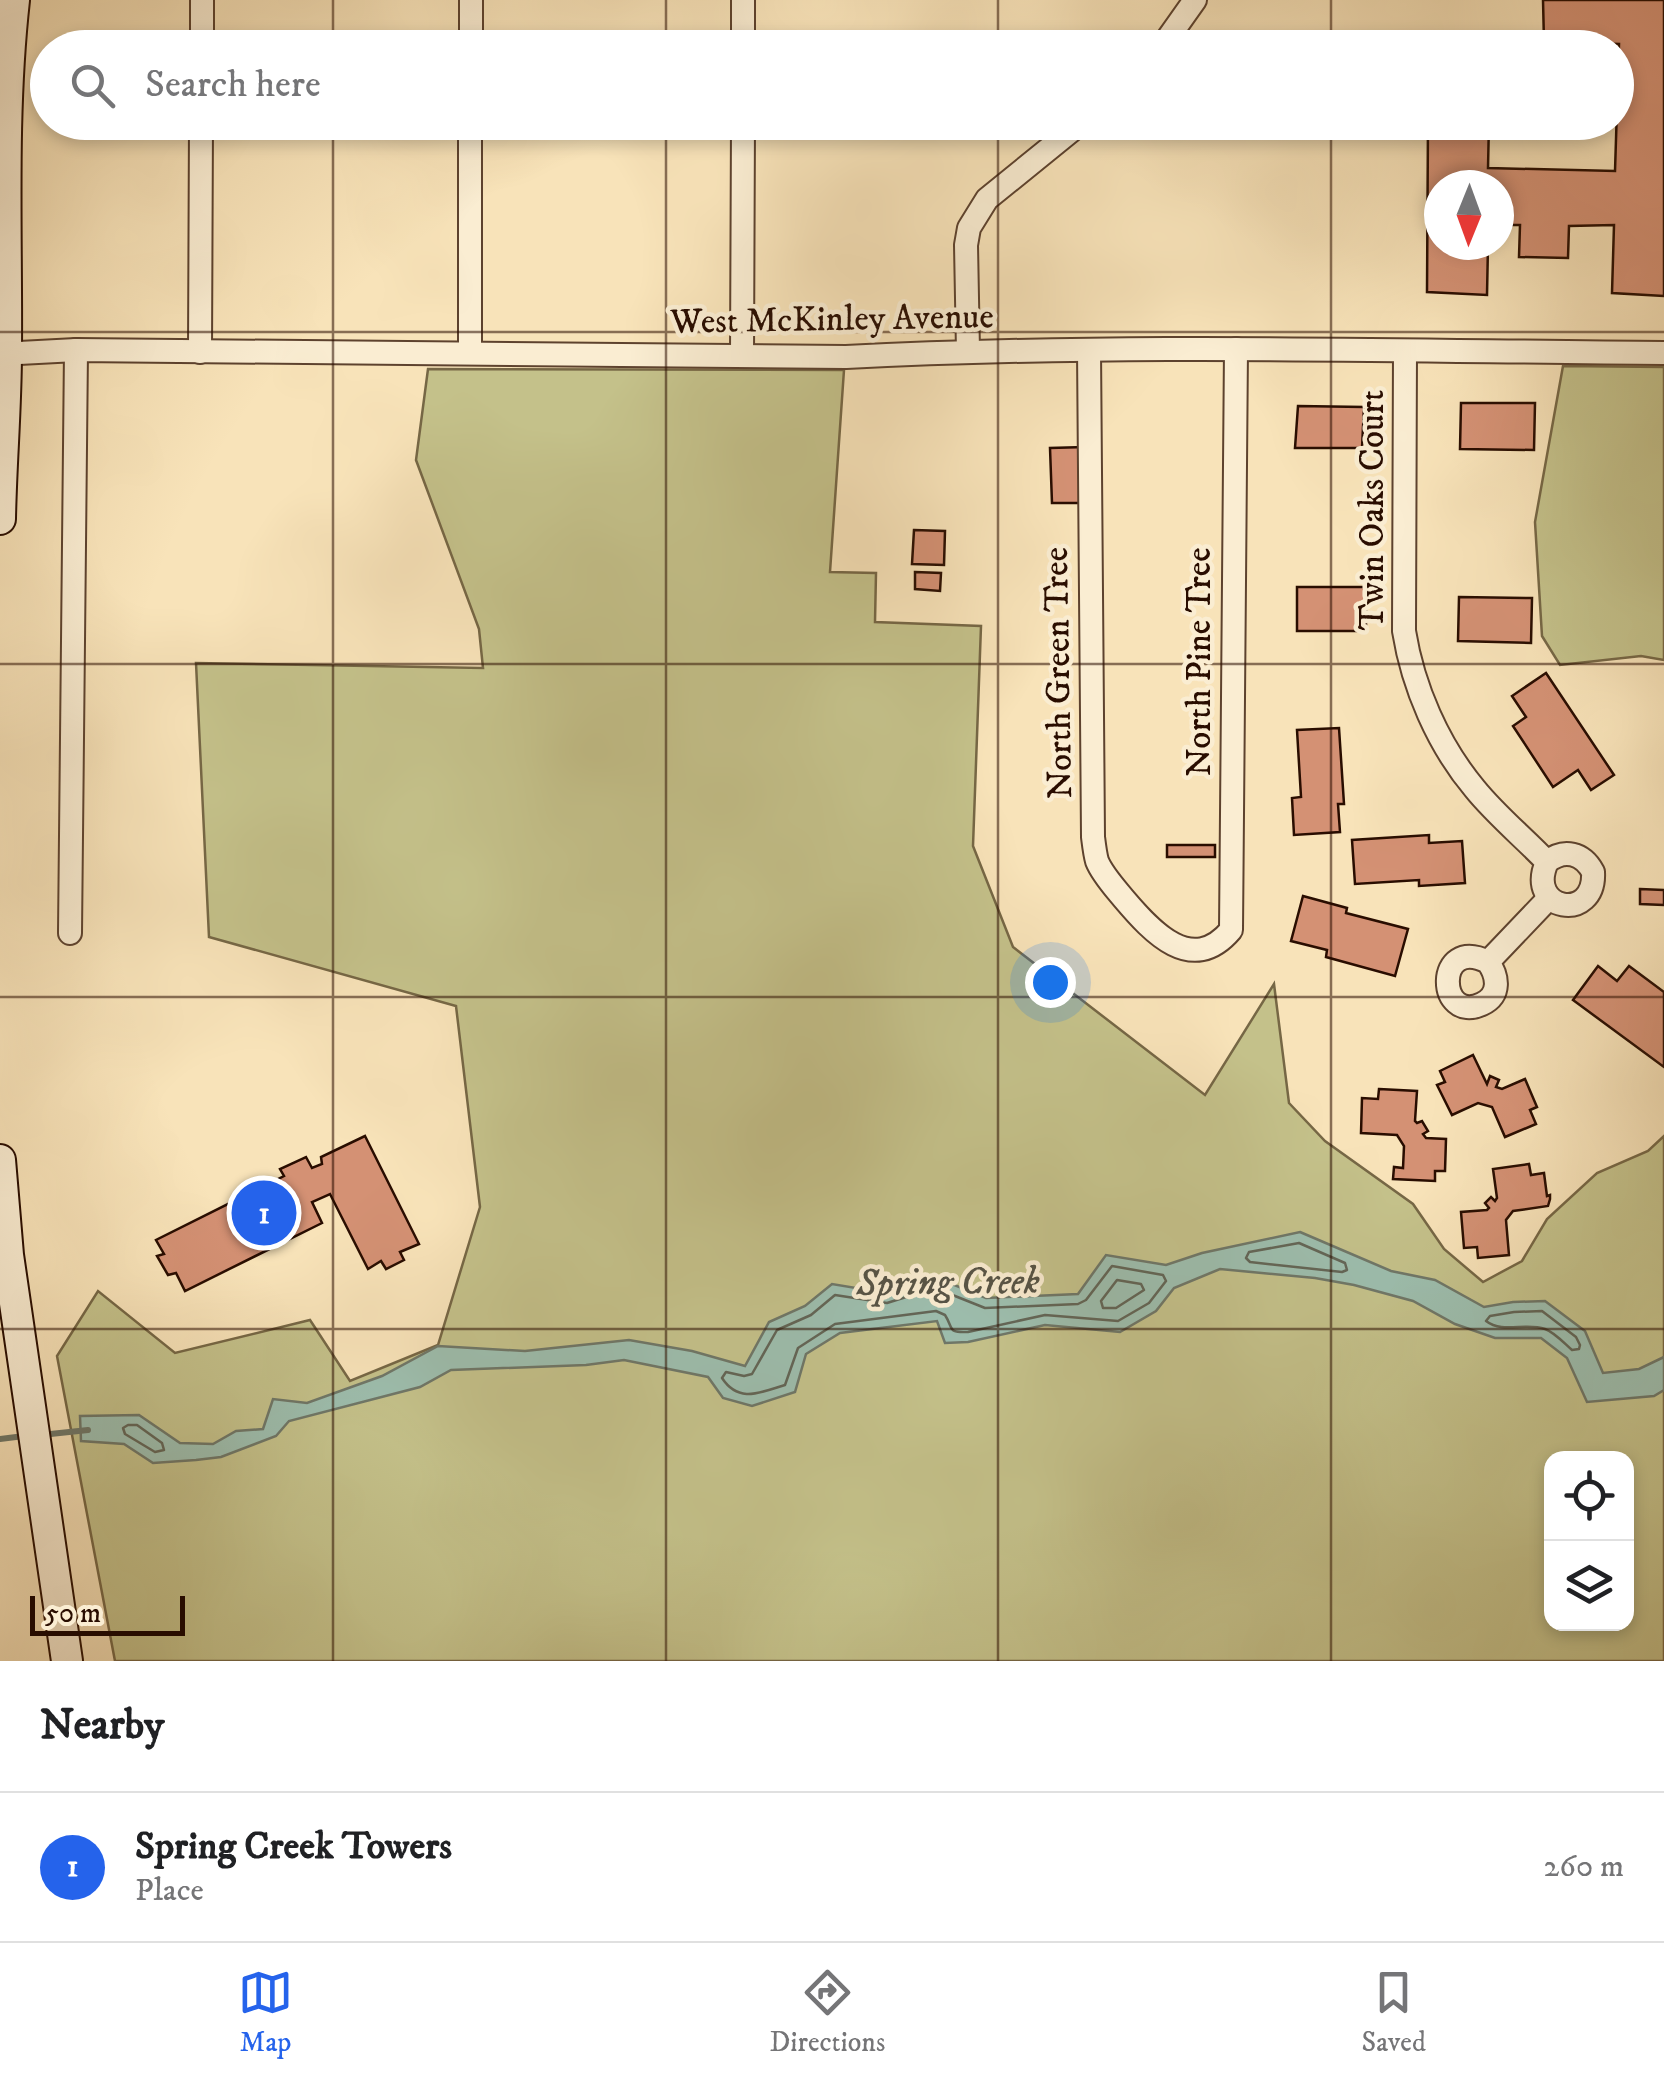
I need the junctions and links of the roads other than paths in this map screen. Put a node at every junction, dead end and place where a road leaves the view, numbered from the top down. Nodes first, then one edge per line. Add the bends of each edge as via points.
1 (14, 0) edge
2 (202, 0) edge
3 (471, 0) edge
4 (743, 0) edge
5 (1195, 0) edge
6 (202, 30) edge
7 (471, 30) edge
8 (743, 30) edge
9 (1174, 30) edge
10 (201, 140) edge
11 (470, 140) edge
12 (743, 140) edge
13 (1060, 140) edge
14 (1236, 349) junction
15 (76, 350) junction
16 (1089, 350) junction
17 (1404, 351) junction
18 (200, 352) junction
19 (470, 352) junction
20 (968, 352) junction
21 (1664, 353) edge
22 (3, 354) edge
23 (742, 356) junction
24 (0, 519) edge
25 (1547, 862) junction
26 (1549, 898) junction
27 (70, 933) dead end
28 (1192, 949) joint
29 (1488, 962) dead end
30 (0, 1160) edge
31 (68, 1661) edge

1 - 22 street via 4,148
2 - 6 street
3 - 7 street
4 - 8 street
5 - 9 street
10 - 18 street
11 - 19 street
12 - 23 street
13 - 20 street via 987,200 969,228
14 - 16 street, West McKinley Avenue
14 - 17 street, West McKinley Avenue
14 - 28 street, North Pine Tree via 1231,930 1209,947
15 - 18 street, West McKinley Avenue
15 - 22 street, West McKinley Avenue
15 - 27 street
16 - 20 street, West McKinley Avenue
16 - 28 street, North Green Tree via 1093,838 1098,862 1146,926 1170,945
17 - 21 street, West McKinley Avenue
17 - 25 street, Twin Oaks Court via 1404,631 1411,670 1439,734 1473,787
18 - 19 street, West McKinley Avenue
19 - 23 street, West McKinley Avenue
20 - 23 street, West McKinley Avenue
22 - 24 street
25 - 26 street via 1542,883
25 - 26 street via 1556,854 1576,854 1594,880 1588,896 1574,904
26 - 29 street
30 - 31 street

